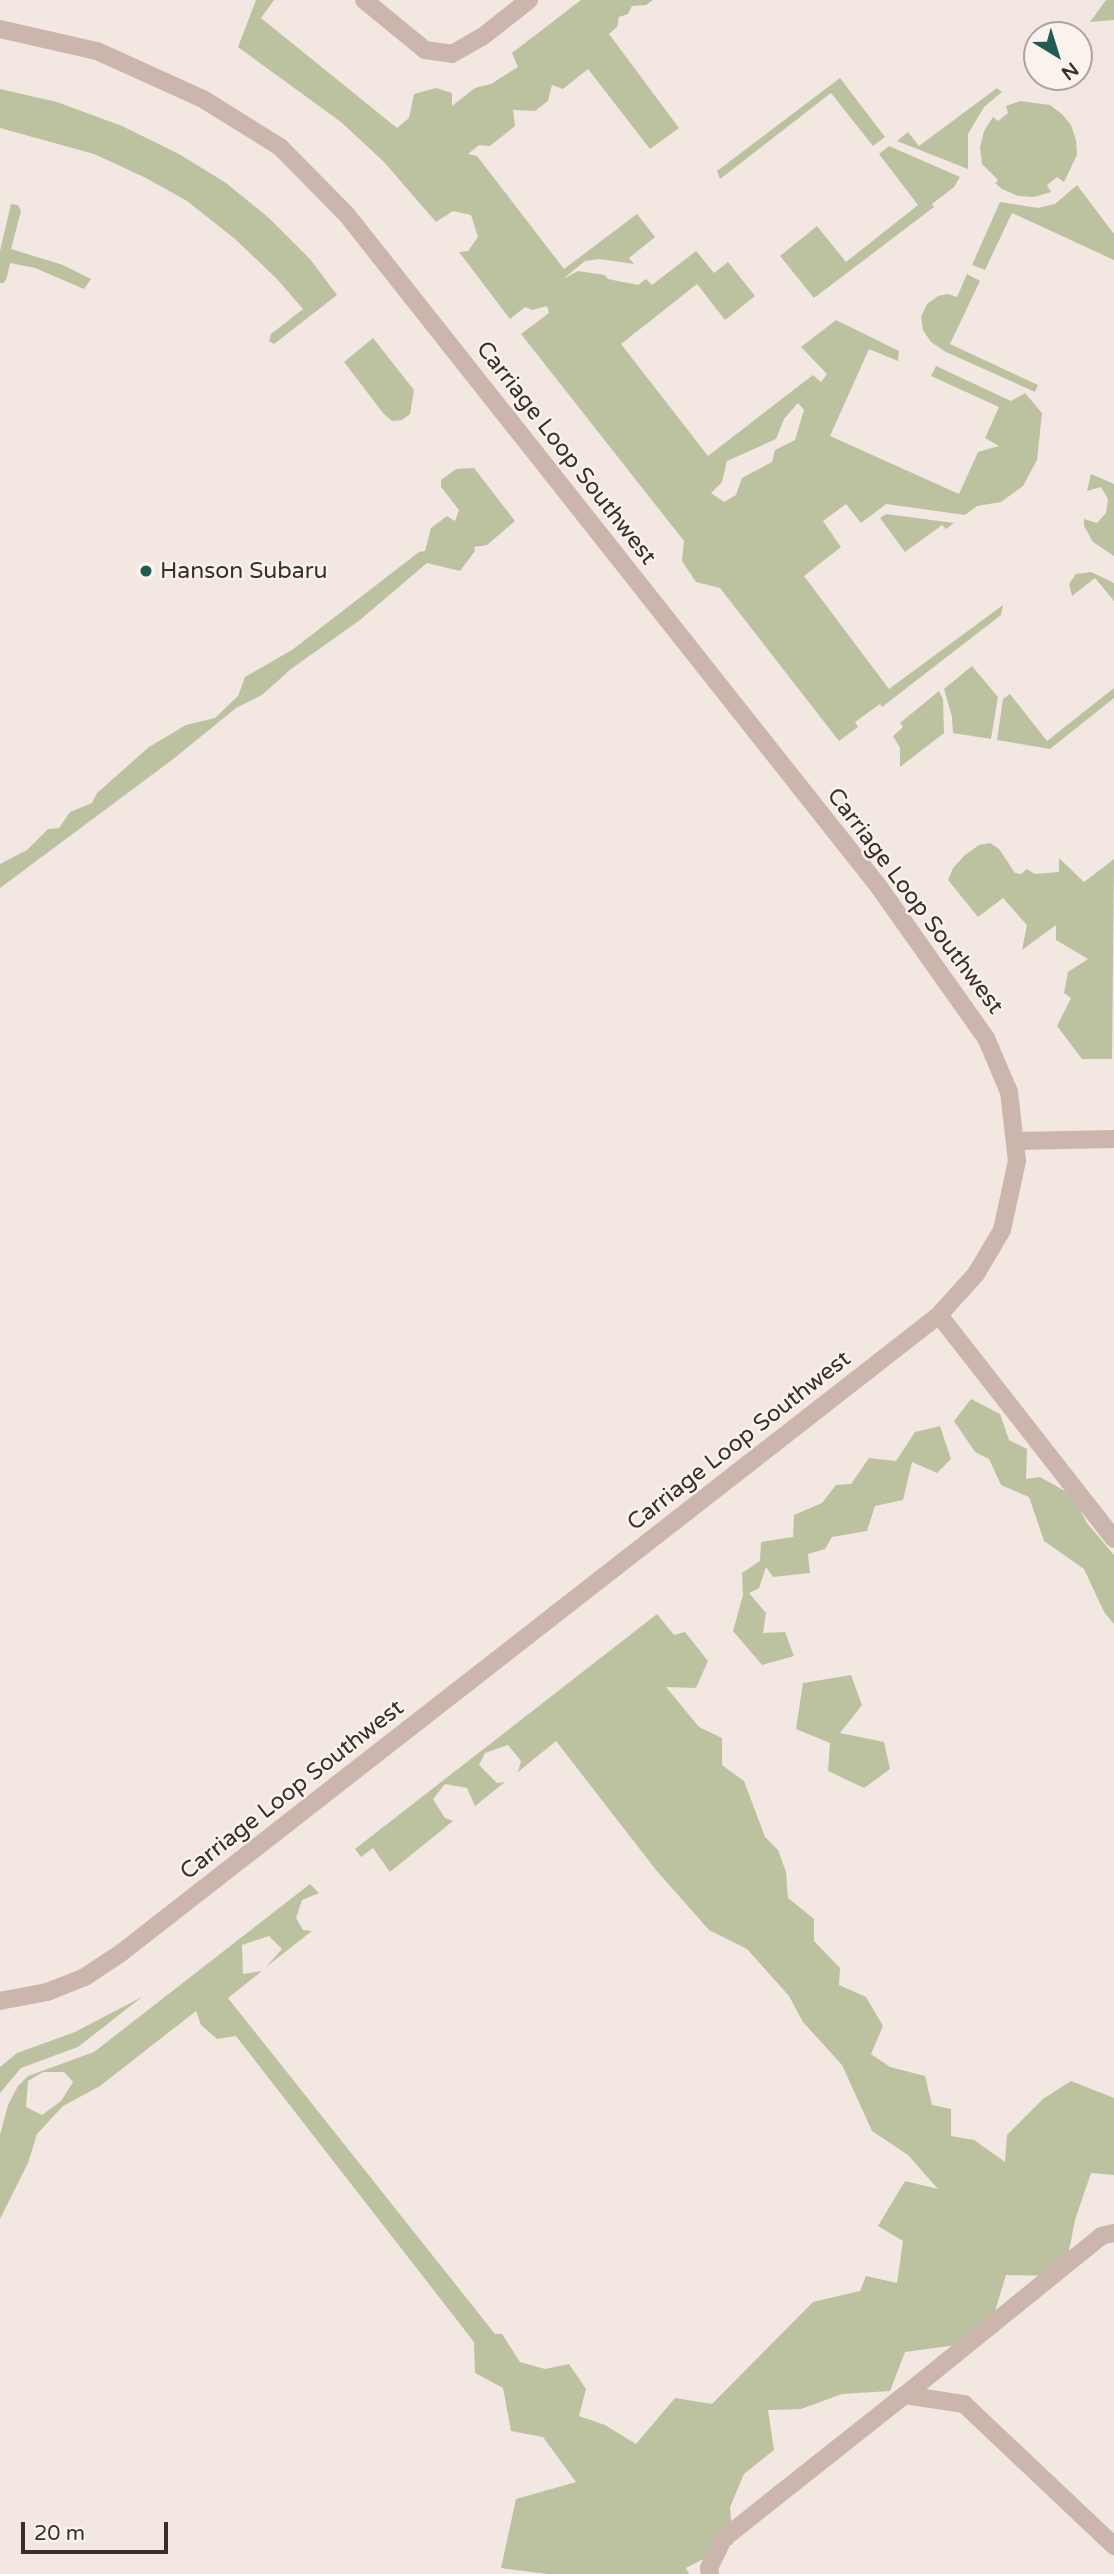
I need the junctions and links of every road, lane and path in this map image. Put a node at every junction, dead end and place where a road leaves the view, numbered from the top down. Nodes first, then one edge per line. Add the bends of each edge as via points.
1 (364, 0) edge
2 (529, 0) edge
3 (0, 29) edge
4 (1114, 1139) edge
5 (1015, 1141) junction
6 (939, 1315) junction
7 (1114, 1539) edge
8 (0, 2001) edge
9 (1114, 2233) edge
10 (905, 2395) junction
11 (1114, 2546) edge
12 (710, 2574) edge

1 - 2 street via 425,50 452,54
3 - 5 street, Carriage Loop Southwest via 97,51 203,99 280,148 347,215 887,898 986,1038 1009,1092
4 - 5 street
5 - 6 street, Carriage Loop Southwest via 1017,1161 1002,1230 976,1274
6 - 7 street
6 - 8 street, Carriage Loop Southwest via 121,1953 85,1977 47,1992
9 - 10 street via 1101,2236
10 - 11 street via 964,2404
10 - 12 street via 723,2539

